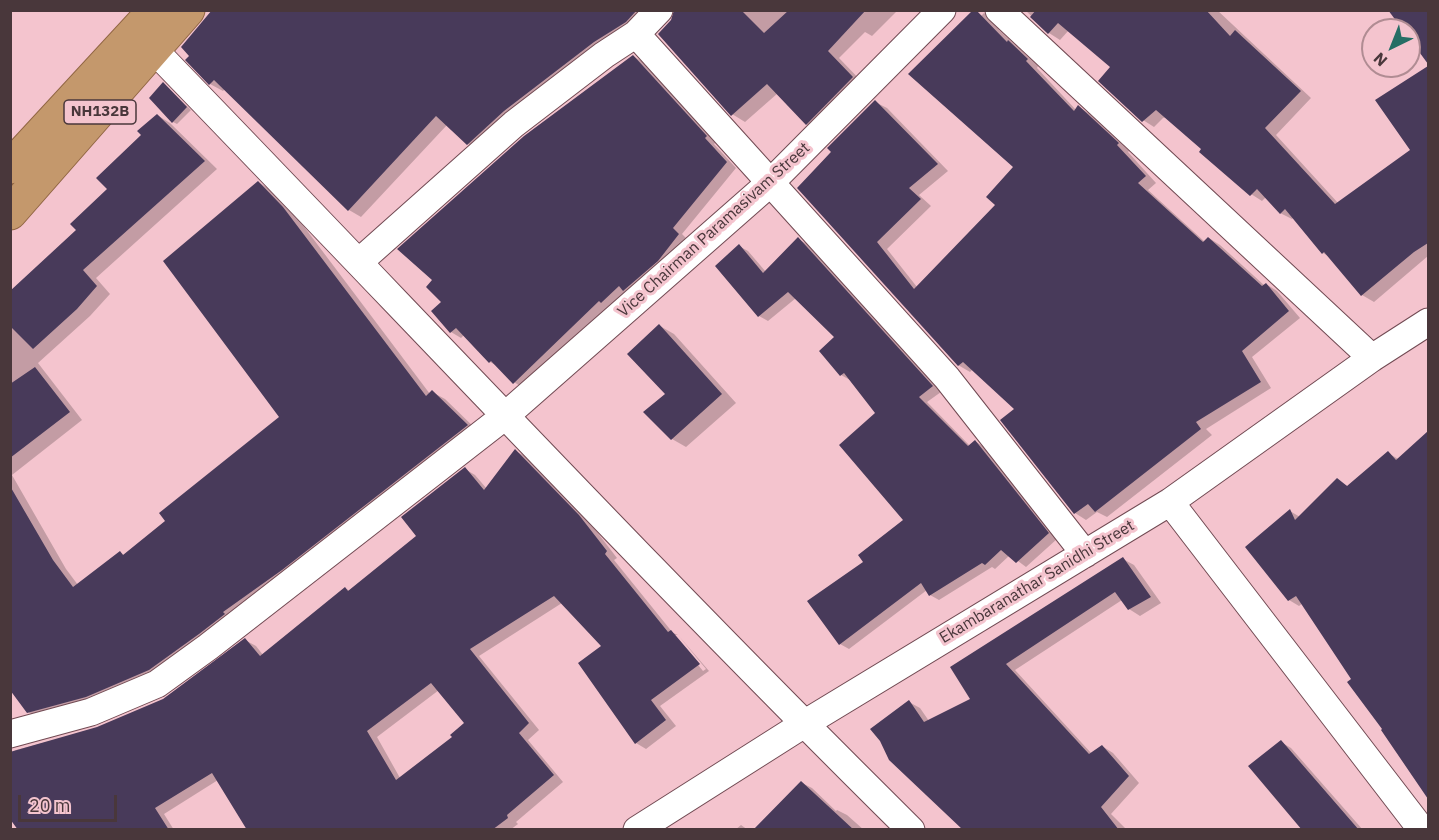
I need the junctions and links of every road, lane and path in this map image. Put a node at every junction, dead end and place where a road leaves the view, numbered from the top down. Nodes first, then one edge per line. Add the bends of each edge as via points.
1 (155, 10) edge
2 (188, 10) edge
3 (659, 10) edge
4 (942, 10) edge
5 (999, 10) edge
6 (636, 34) junction
7 (154, 50) junction
8 (10, 167) edge
9 (770, 183) junction
10 (10, 213) edge
11 (359, 262) junction
12 (1428, 322) edge
13 (1372, 358) junction
14 (505, 416) junction
15 (1170, 502) junction
16 (1085, 554) junction
17 (804, 724) junction
18 (10, 734) edge
19 (637, 830) edge
20 (911, 830) edge
21 (1422, 830) edge

1 - 8 highway, NH132B
2 - 7 highway, NH132B
3 - 6 street
4 - 9 street, Vice Chairman Paramasivam Street
5 - 13 street
6 - 9 street
6 - 11 street via 514,124
7 - 10 highway, NH132B
7 - 11 street
9 - 14 street, Vice Chairman Paramasivam Street
9 - 16 street via 947,378
11 - 14 street
12 - 13 street, Ekambaranathar Sanidhi Street
13 - 15 street, Ekambaranathar Sanidhi Street
14 - 17 street
14 - 18 street, Vice Chairman Paramasivam Street via 157,684 91,712
15 - 16 street, Ekambaranathar Sanidhi Street
15 - 21 street
16 - 17 street, Ekambaranathar Sanidhi Street
17 - 19 street, Ekambaranathar Sanidhi Street
17 - 20 street

